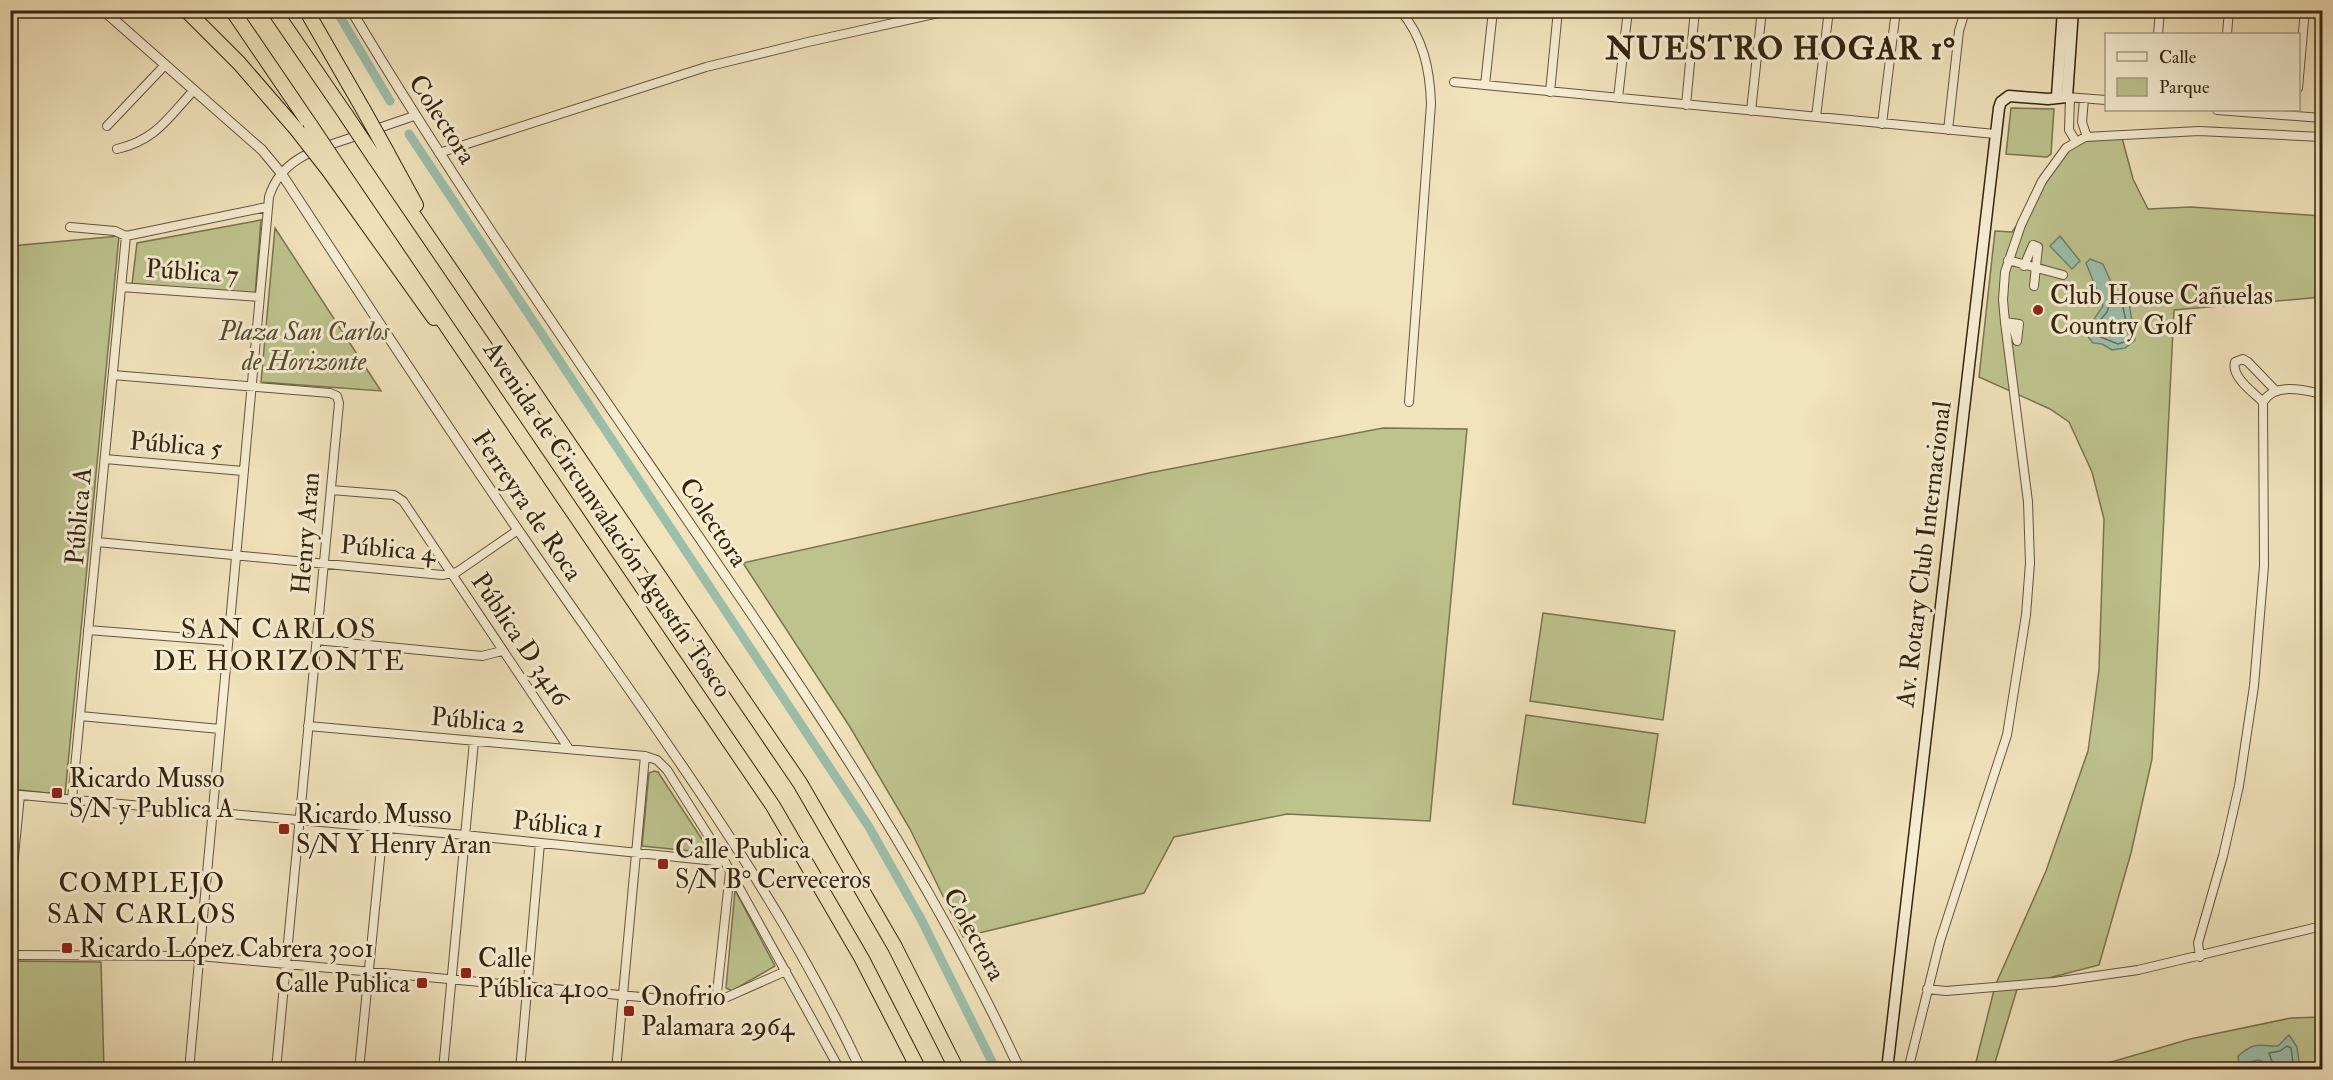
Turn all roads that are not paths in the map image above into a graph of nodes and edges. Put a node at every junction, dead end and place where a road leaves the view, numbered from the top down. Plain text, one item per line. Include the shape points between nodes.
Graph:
1 (104, 10) edge
2 (186, 10) edge
3 (232, 10) edge
4 (274, 10) edge
5 (306, 10) edge
6 (351, 10) edge
7 (952, 10) edge
8 (1400, 10) edge
9 (1492, 10) edge
10 (1558, 10) edge
11 (1629, 10) edge
12 (1695, 10) edge
13 (1762, 10) edge
14 (1829, 10) edge
15 (1896, 10) edge
16 (2063, 10) edge
17 (2073, 10) edge
18 (2160, 10) edge
19 (2229, 10) edge
20 (2305, 10) edge
21 (1965, 11) edge
22 (2158, 33) edge
23 (2227, 33) edge
24 (165, 65) junction
25 (2300, 65) edge
26 (1454, 82) dead end
27 (1485, 85) junction
28 (194, 90) junction
29 (1550, 92) junction
30 (2065, 97) junction
31 (1618, 98) junction
32 (2084, 99) junction
33 (2105, 100) edge
34 (1686, 105) junction
35 (1751, 111) junction
36 (2245, 111) edge
37 (2296, 113) edge
38 (414, 116) junction
39 (1816, 117) junction
40 (2322, 118) edge
41 (1882, 124) junction
42 (107, 126) dead end
43 (1948, 130) junction
44 (1995, 134) junction
45 (2087, 137) junction
46 (2322, 137) edge
47 (2076, 140) junction
48 (117, 149) dead end
49 (439, 153) junction
50 (381, 155) junction
51 (334, 169) junction
52 (281, 172) junction
53 (267, 207) junction
54 (70, 227) dead end
55 (126, 236) junction
56 (2008, 260) junction
57 (2024, 266) junction
58 (2036, 268) junction
59 (2063, 275) dead end
60 (2034, 286) dead end
61 (121, 287) junction
62 (259, 297) junction
63 (113, 375) junction
64 (251, 387) junction
65 (2275, 390) junction
66 (2322, 394) edge
67 (1409, 402) dead end
68 (2263, 402) junction
69 (105, 459) junction
70 (243, 471) junction
71 (331, 490) junction
72 (518, 530) junction
73 (97, 542) junction
74 (236, 555) junction
75 (323, 564) junction
76 (452, 574) junction
77 (88, 630) junction
78 (316, 640) junction
79 (228, 641) junction
80 (502, 651) junction
81 (80, 716) junction
82 (308, 726) junction
83 (220, 729) junction
84 (474, 741) junction
85 (570, 749) junction
86 (645, 756) junction
87 (10, 794) edge
88 (20, 795) junction
89 (72, 800) junction
90 (213, 813) junction
91 (299, 820) junction
92 (383, 828) junction
93 (465, 835) junction
94 (540, 843) junction
95 (635, 853) junction
96 (725, 862) junction
97 (730, 871) junction
98 (10, 897) edge
99 (2322, 926) edge
100 (10, 956) edge
101 (199, 956) junction
102 (2200, 957) junction
103 (286, 963) junction
104 (369, 971) junction
105 (786, 971) junction
106 (452, 978) junction
107 (528, 985) junction
108 (1927, 990) junction
109 (622, 995) junction
110 (716, 1002) junction
111 (189, 1070) edge
112 (276, 1070) edge
113 (359, 1070) edge
114 (443, 1070) edge
115 (520, 1070) edge
116 (616, 1070) edge
117 (840, 1070) edge
118 (861, 1070) edge
119 (919, 1070) edge
120 (957, 1070) edge
121 (1020, 1070) edge
122 (1887, 1070) edge
123 (1908, 1070) edge

1 - 24 street, Ferreyra de Roca
2 - 51 highway, bridge
3 - 51 highway, Avenida de Circunvalación Agustín Tosco, bridge via 311,126
4 - 50 highway, bridge via 346,115
5 - 50 highway, bridge via 363,110
6 - 38 street, Colectora
7 - 49 street via 706,68
8 - 67 street via 1424,52 1431,104
9 - 27 street
10 - 29 street
11 - 31 street
12 - 34 street
13 - 35 street
14 - 39 street
15 - 41 street
16 - 30 main road
17 - 30 main road
18 - 22 street
19 - 23 street
20 - 25 street
21 - 43 street via 1959,31
24 - 28 street, Ferreyra de Roca
24 - 42 street
26 - 27 street
27 - 29 street
28 - 48 street via 150,137
28 - 52 street, Ferreyra de Roca
29 - 31 street
30 - 32 street
30 - 44 main road, Av. Rotary Club Internacional via 2005,98 1999,108
30 - 47 street via 2069,130
31 - 34 street
32 - 33 street
32 - 45 street via 2082,122
34 - 35 street
35 - 39 street
36 - 37 street
37 - 40 street
38 - 49 street, Colectora
38 - 52 street via 300,156
39 - 41 street
41 - 43 street
43 - 44 street
44 - 122 main road, Av. Rotary Club Internacional
45 - 46 street via 2199,131
45 - 47 street
47 - 56 street via 2042,181
49 - 121 street, Colectora via 812,703 940,912
50 - 120 highway, Avenida de Circunvalación Agustín Tosco via 438,250 800,783 896,947
51 - 119 highway, Avenida de Circunvalación Agustín Tosco via 483,377 772,806 862,958
52 - 53 street
52 - 72 street, Ferreyra de Roca
53 - 55 street
53 - 62 street
54 - 55 street via 115,231
55 - 61 street, Pública A
56 - 57 street
56 - 108 street via 2003,300 2028,502 2030,563 2026,615 2014,702 2001,756
57 - 58 street
57 - 58 street via 2033,245 2038,247
58 - 59 street
58 - 60 street
61 - 62 street, Pública 7
61 - 63 street, Pública A
62 - 64 street
63 - 64 street
63 - 69 street, Pública A
64 - 70 street
64 - 71 street, Henry Aran via 337,396
65 - 66 street
65 - 68 street
65 - 68 street via 2248,362 2235,362 2238,376
68 - 102 street via 2264,566 2256,666 2239,786 2198,944
69 - 70 street, Pública 5
69 - 73 street, Pública A
70 - 74 street
71 - 75 street, Henry Aran
71 - 76 street, Pública D 3416 via 394,495 403,501
72 - 76 street, Pública 4
72 - 118 street, Ferreyra de Roca via 689,773 760,884
73 - 74 street, Pública 4
73 - 77 street, Pública A
74 - 75 street, Pública 4
74 - 79 street
75 - 76 street, Pública 4
75 - 78 street, Henry Aran
76 - 80 street, Pública D 3416
77 - 79 street
77 - 81 street, Pública A
78 - 80 street via 482,656
78 - 82 street, Henry Aran
79 - 83 street
80 - 85 street, Pública D 3416
81 - 83 street
81 - 89 street, Pública A
82 - 84 street, Pública 2
82 - 91 street, Henry Aran
83 - 90 street
84 - 85 street, Pública 2
84 - 93 street
85 - 86 street, Pública 2
86 - 95 street
86 - 96 street via 657,760 667,770
87 - 88 street, Pública 1
88 - 89 street, Pública 1
88 - 98 street
89 - 90 street, Pública 1
90 - 91 street, Pública 1
90 - 101 street
91 - 92 street, Pública 1
91 - 103 street, Henry Aran
92 - 93 street, Pública 1
92 - 104 street
93 - 94 street, Pública 1
93 - 106 street
94 - 95 street, Pública 1
94 - 107 street
95 - 96 street, Pública 1
95 - 109 street
96 - 97 street
97 - 105 street
97 - 110 street
99 - 102 street
100 - 101 street
101 - 103 street
101 - 111 street
102 - 108 street via 2089,978
103 - 104 street
103 - 112 street, Henry Aran
104 - 106 street
104 - 113 street
105 - 110 street
105 - 117 street
106 - 107 street
106 - 114 street
107 - 109 street
107 - 115 street
108 - 123 street
109 - 110 street
109 - 116 street

